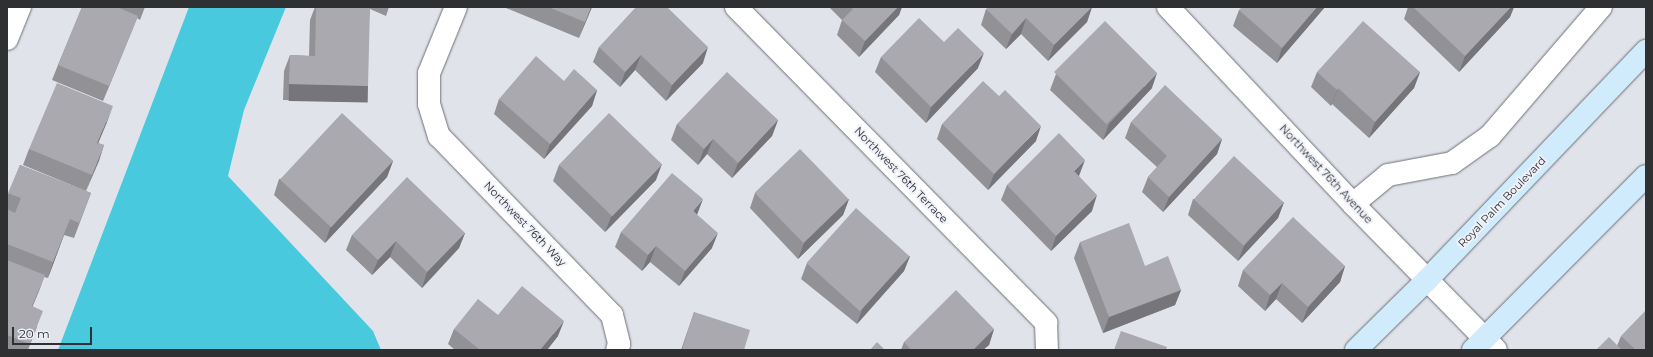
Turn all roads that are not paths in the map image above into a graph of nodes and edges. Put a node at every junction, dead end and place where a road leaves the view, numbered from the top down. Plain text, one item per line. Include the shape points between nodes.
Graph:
1 (20, 7) edge
2 (456, 7) edge
3 (736, 7) edge
4 (1168, 7) edge
5 (1601, 7) edge
6 (7, 39) edge
7 (1646, 51) edge
8 (1646, 176) edge
9 (1354, 204) junction
10 (1428, 280) junction
11 (1484, 346) edge
12 (618, 347) edge
13 (1047, 350) edge
14 (1356, 350) edge

1 - 6 street
2 - 12 street, Northwest 76th Way via 429,72 429,104 439,136 612,315
3 - 13 street, Northwest 76th Terrace via 1046,323
4 - 9 street, Northwest 76th Avenue
5 - 9 street via 1490,136 1452,163 1388,175
7 - 10 main road, Royal Palm Boulevard
8 - 11 main road
9 - 10 street, Northwest 76th Avenue
10 - 11 street, Northwest 76th Avenue
10 - 14 main road, Royal Palm Boulevard

